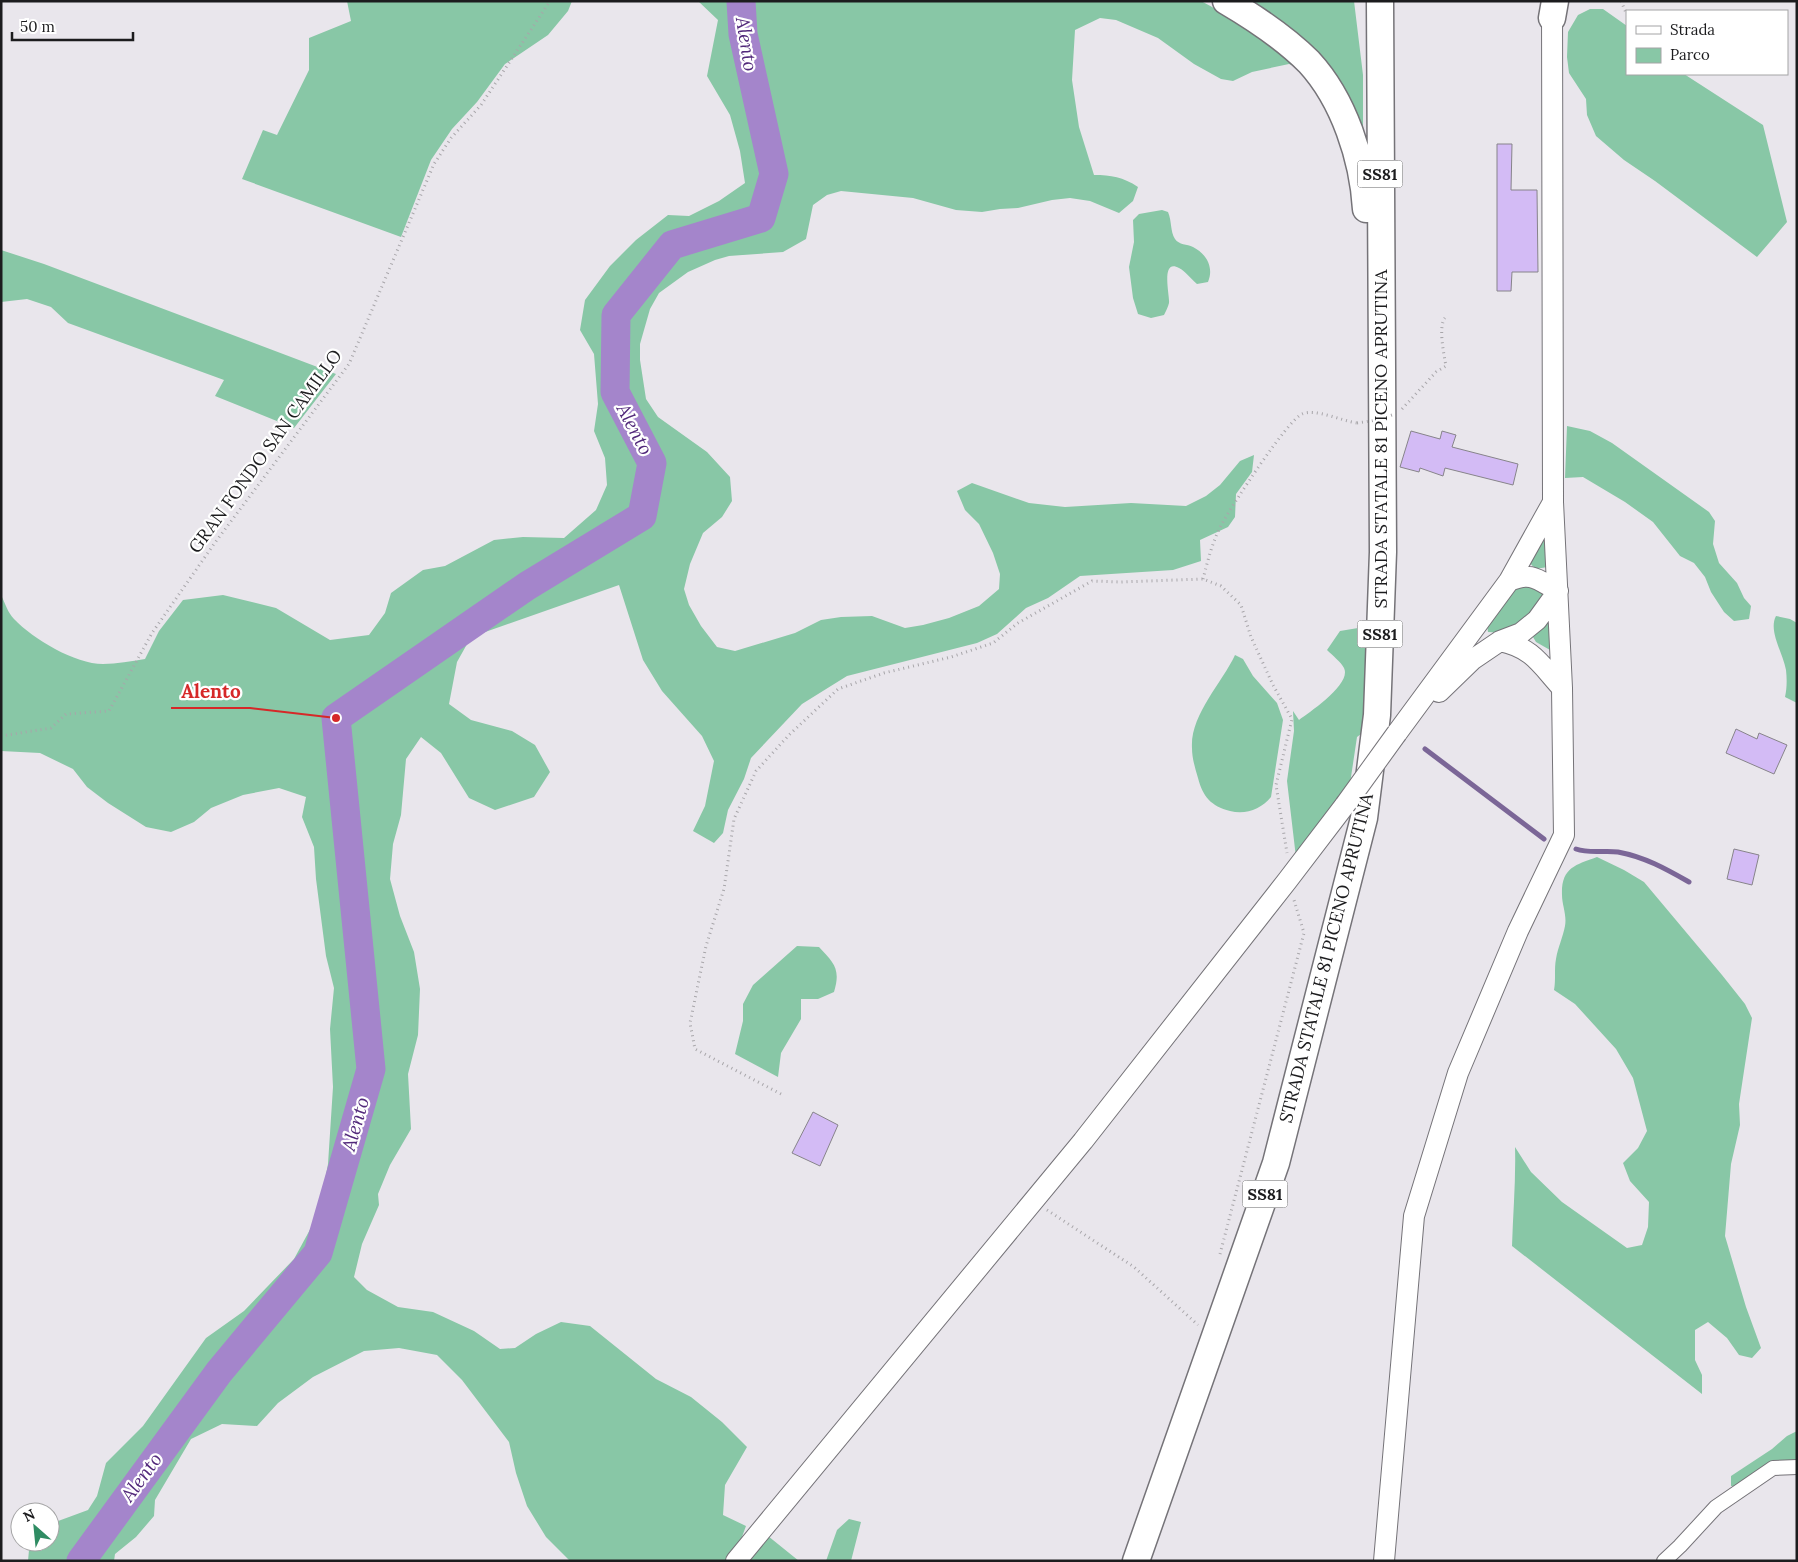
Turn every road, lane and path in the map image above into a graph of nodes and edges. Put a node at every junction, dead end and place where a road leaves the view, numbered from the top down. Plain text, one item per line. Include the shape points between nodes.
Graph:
1 (550, 1) edge
2 (1226, 1) edge
3 (1380, 1) edge
4 (1621, 1) edge
5 (1553, 7) edge
6 (1626, 13) edge
7 (1445, 318) dead end
8 (1381, 346) junction
9 (1401, 410) dead end
10 (1395, 414) dead end
11 (1554, 502) junction
12 (1203, 579) junction
13 (1509, 581) junction
14 (1558, 591) junction
15 (1500, 641) junction
16 (1562, 688) junction
17 (1397, 733) junction
18 (1, 736) edge
19 (1287, 881) junction
20 (781, 1094) dead end
21 (1033, 1202) junction
22 (1220, 1255) dead end
23 (1203, 1318) dead end
24 (1797, 1467) edge
25 (736, 1561) edge
26 (1136, 1561) edge
27 (1384, 1561) edge
28 (1664, 1561) edge

1 - 18 path, GRAN FONDO SAN CAMILLO via 481,105 451,138 434,164 349,364 152,632 109,711 66,714 51,728
2 - 8 highway via 1288,43 1310,63 1343,115 1355,147 1365,190 1370,319
3 - 8 highway, STRADA STATALE 81 PICENO APRUTINA / SS81
4 - 6 path
5 - 11 street
7 - 9 path via 1442,321 1446,366 1436,372
8 - 26 highway, STRADA STATALE 81 PICENO APRUTINA / SS81 via 1382,552 1378,706 1364,818 1276,1163
10 - 12 path, bridge via 1357,423 1317,413 1302,414 1292,422 1222,523
11 - 13 street
11 - 14 street
12 - 19 path via 1220,586 1241,605 1250,637 1292,719 1276,785 1287,846
12 - 20 path via 1092,581 1018,623 993,643 838,689 756,771 734,819 724,888 706,946 690,1023 695,1049
13 - 14 street via 1522,576 1532,577
13 - 17 street
14 - 15 street via 1537,620 1521,633
14 - 16 street
15 - 16 street via 1516,644 1528,651
15 - 17 street via 1472,660
16 - 27 street via 1564,835 1518,931 1458,1073 1414,1216
17 - 19 street, bridge
19 - 21 street
19 - 22 path via 1304,933
21 - 23 path via 1134,1267 1200,1327
21 - 25 street
24 - 28 street via 1773,1468 1716,1506

